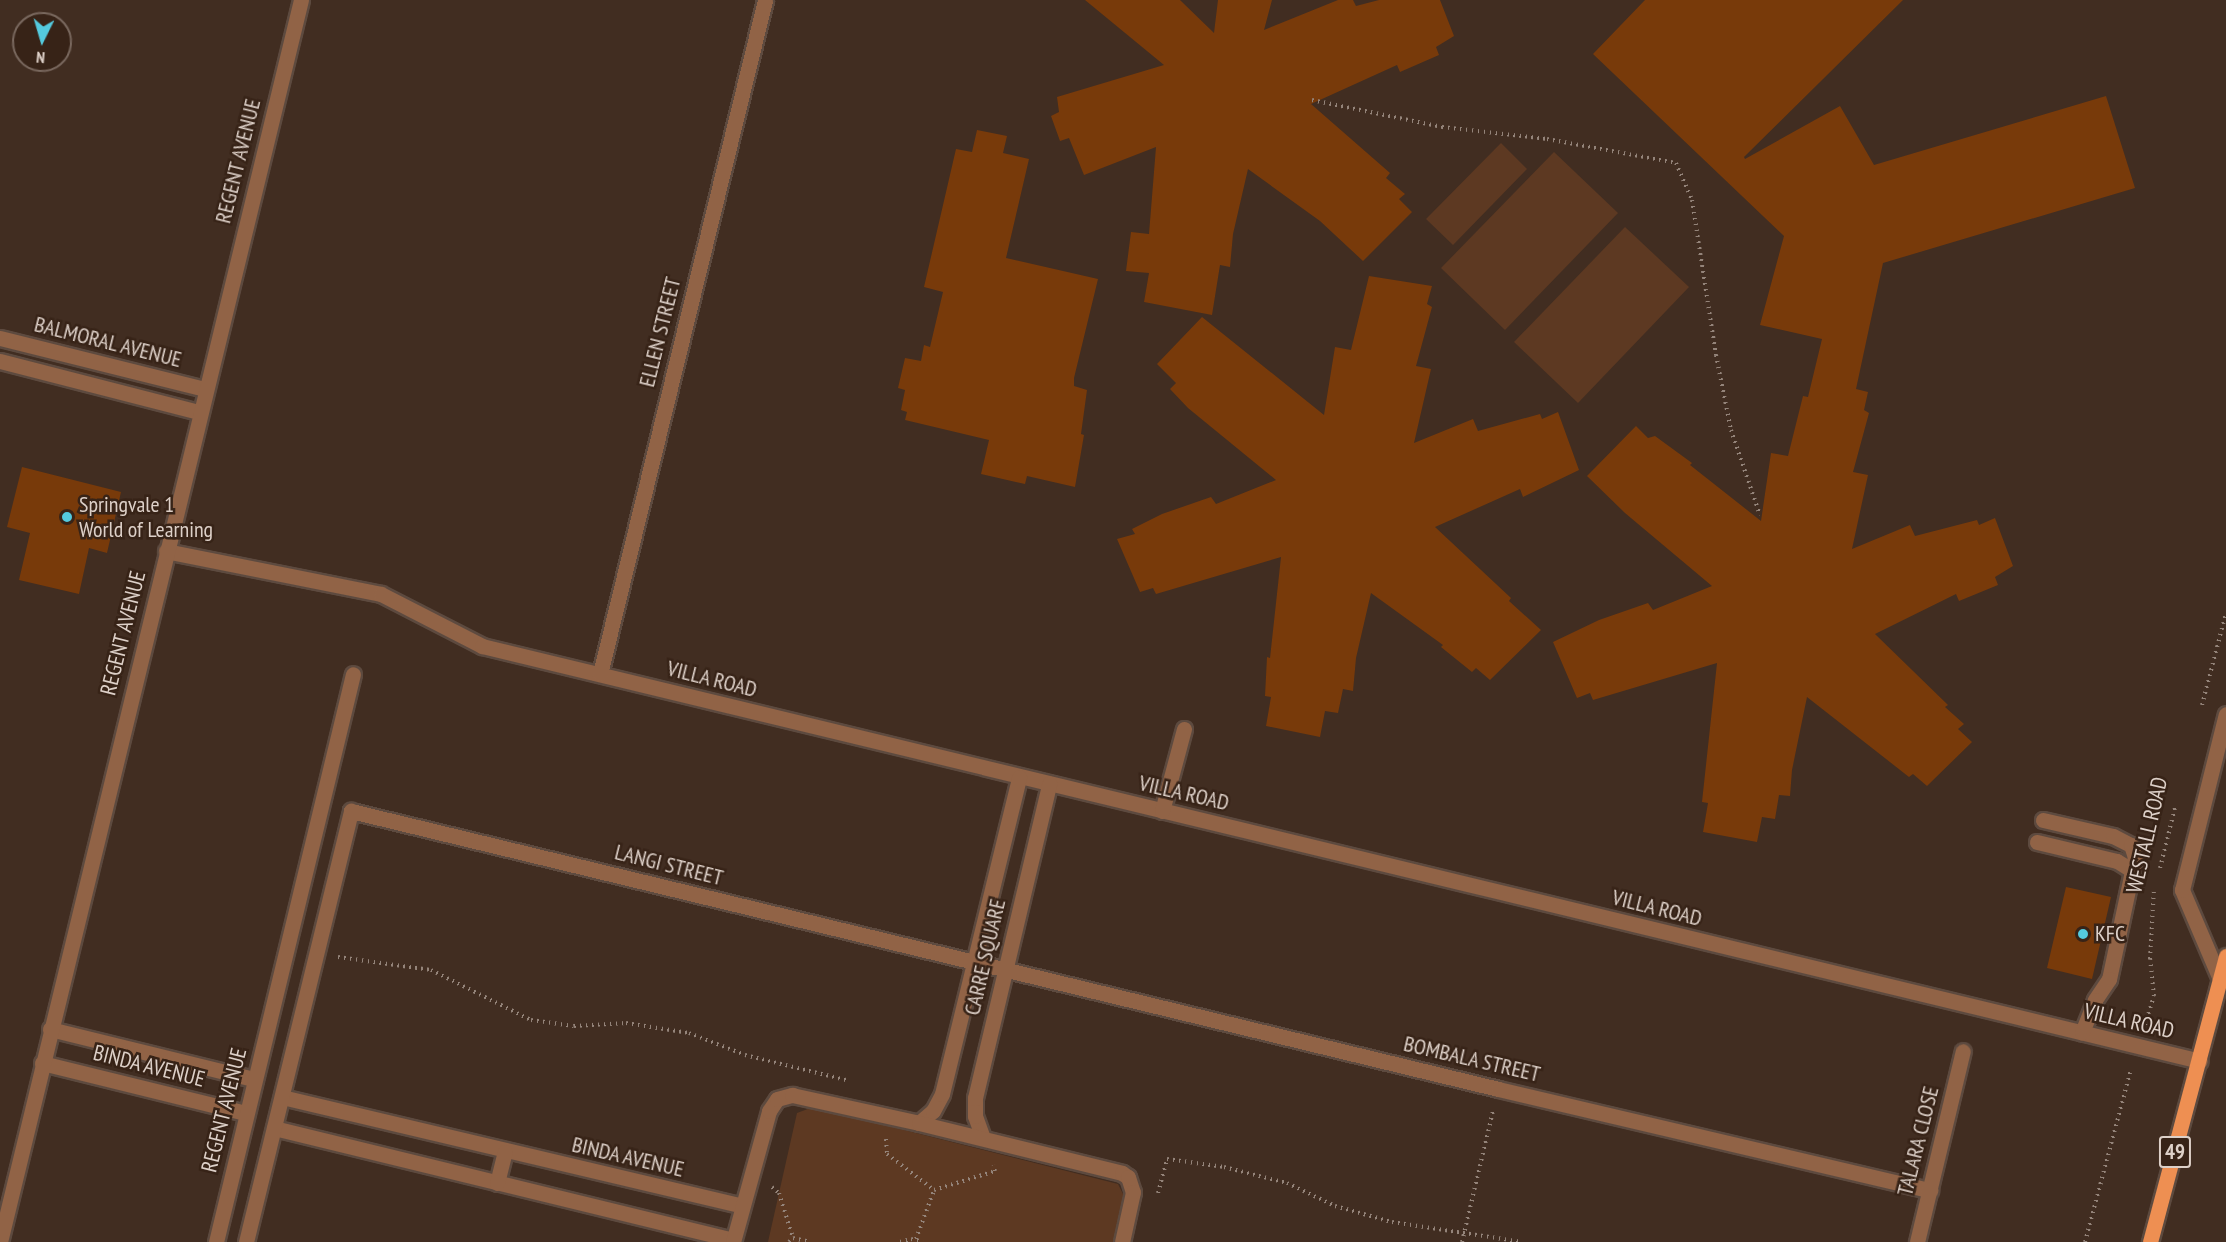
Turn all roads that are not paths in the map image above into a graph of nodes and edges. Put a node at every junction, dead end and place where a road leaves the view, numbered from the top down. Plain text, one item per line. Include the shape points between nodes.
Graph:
1 (301, 0) edge
2 (765, 0) edge
3 (0, 338) edge
4 (0, 361) edge
5 (205, 389) junction
6 (200, 412) junction
7 (166, 551) junction
8 (353, 674) dead end
9 (600, 674) junction
10 (2226, 714) edge
11 (1184, 729) dead end
12 (1019, 777) junction
13 (1049, 784) junction
14 (1162, 811) junction
15 (2043, 820) dead end
16 (2037, 842) dead end
17 (2133, 871) junction
18 (2226, 956) edge
19 (975, 963) junction
20 (1005, 970) junction
21 (2220, 979) junction
22 (50, 1029) junction
23 (2082, 1033) junction
24 (1963, 1051) dead end
25 (2200, 1061) junction
26 (42, 1063) junction
27 (254, 1079) junction
28 (282, 1097) junction
29 (246, 1113) junction
30 (918, 1123) junction
31 (274, 1128) junction
32 (983, 1138) junction
33 (505, 1152) junction
34 (497, 1183) junction
35 (1930, 1190) junction
36 (742, 1206) junction
37 (733, 1241) edge
38 (0, 1242) edge
39 (216, 1242) edge
40 (246, 1242) edge
41 (1122, 1242) edge
42 (1917, 1242) edge
43 (2150, 1242) edge

1 - 5 street, REGENT AVENUE
2 - 9 street, ELLEN STREET
3 - 5 street, BALMORAL AVENUE
4 - 6 street, BALMORAL AVENUE
5 - 6 street, REGENT AVENUE
6 - 7 street, REGENT AVENUE
7 - 9 street, VILLA ROAD via 381,594 482,646
7 - 22 street, REGENT AVENUE
8 - 27 street, REGENT AVENUE
9 - 12 street, VILLA ROAD
10 - 21 street, WESTALL ROAD via 2182,890
11 - 14 street
12 - 13 street, VILLA ROAD
12 - 19 street, CARRE SQUARE
13 - 14 street, VILLA ROAD
13 - 20 street, CARRE SQUARE
14 - 23 street, VILLA ROAD
15 - 17 street via 2113,836 2131,845 2135,856
16 - 17 street via 2117,861
17 - 23 street via 2109,979 2095,1000
18 - 21 main road, 49
19 - 20 street, LANGI STREET
19 - 28 street, LANGI STREET via 351,811
19 - 30 street, CARRE SQUARE via 942,1094 933,1111
20 - 32 street, CARRE SQUARE via 975,1098 975,1116
20 - 35 street, BOMBALA STREET
21 - 25 main road, 49
22 - 26 street, REGENT AVENUE
22 - 27 street, BINDA AVENUE
23 - 25 street, VILLA ROAD
24 - 35 street, TALARA CLOSE
25 - 43 main road, 49
26 - 29 street, BINDA AVENUE
26 - 38 street, REGENT AVENUE
27 - 29 street, REGENT AVENUE
28 - 31 street
28 - 33 street, BINDA AVENUE
29 - 39 street, REGENT AVENUE
30 - 32 street
30 - 36 street via 784,1096 772,1103
31 - 34 street
31 - 40 street
32 - 41 street via 1128,1177 1133,1192
33 - 34 street
33 - 36 street, BINDA AVENUE
34 - 37 street
35 - 42 street, TALARA CLOSE
36 - 37 street

